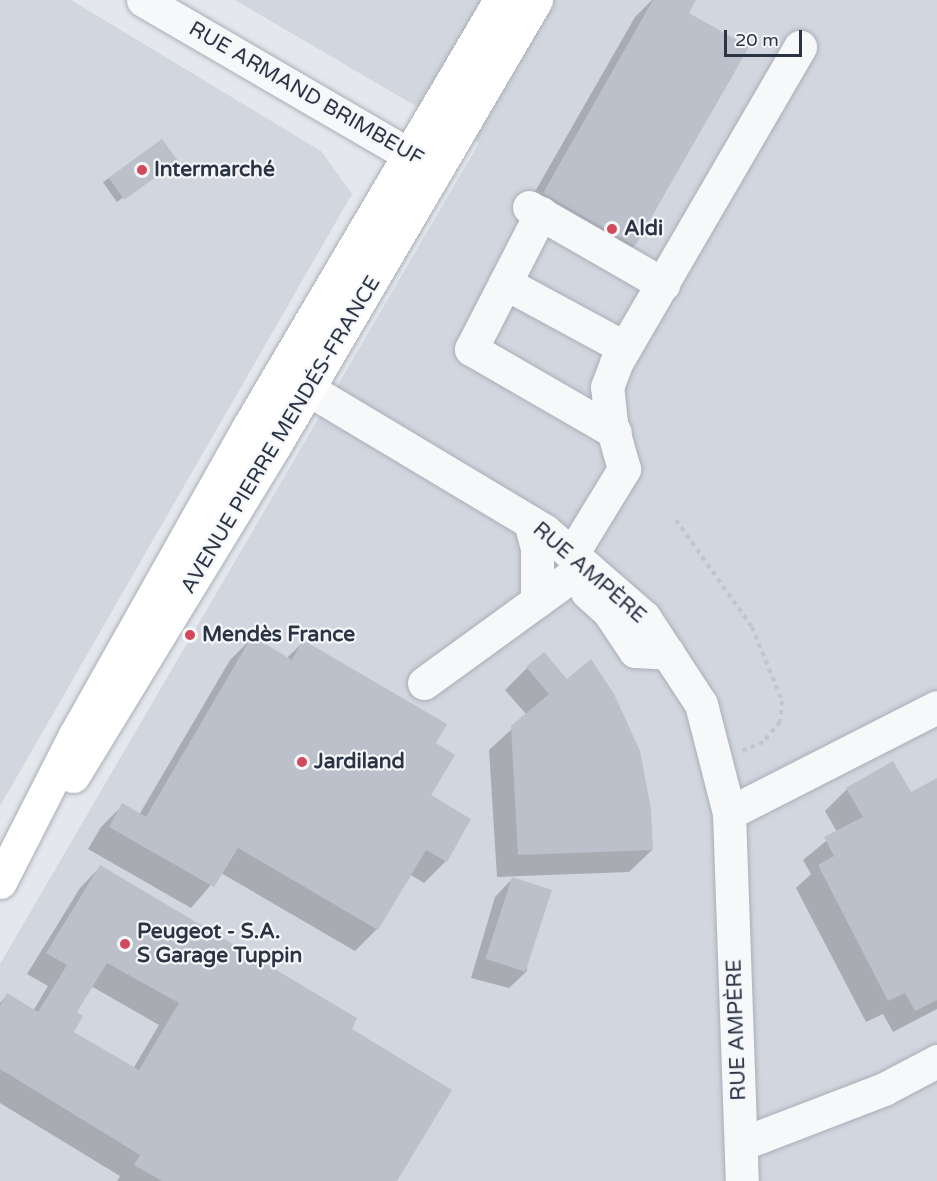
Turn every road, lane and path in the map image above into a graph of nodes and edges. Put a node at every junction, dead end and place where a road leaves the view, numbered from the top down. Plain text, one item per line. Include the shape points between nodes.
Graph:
1 (143, 0) edge
2 (500, 0) edge
3 (536, 0) edge
4 (800, 47) dead end
5 (423, 163) junction
6 (505, 283) junction
7 (663, 284) junction
8 (625, 348) junction
9 (290, 390) junction
10 (615, 432) junction
11 (676, 520) dead end
12 (530, 522) junction
13 (578, 560) junction
14 (546, 594) junction
15 (668, 653) junction
16 (424, 683) dead end
17 (937, 707) edge
18 (716, 761) junction
19 (729, 813) junction
20 (6, 872) edge
21 (937, 1061) edge
22 (741, 1144) junction
23 (742, 1181) edge

1 - 5 street, RUE ARMAND BRIMBEUF
2 - 5 main road, AVENUE PIERRE MENDÉS-FRANCE
3 - 5 main road, AVENUE PIERRE MENDÉS-FRANCE
4 - 7 street
5 - 9 main road, AVENUE PIERRE MENDÉS-FRANCE
6 - 7 street via 535,210
6 - 8 street
6 - 10 street via 471,349
7 - 8 street
8 - 10 street via 607,387
9 - 12 street, RUE AMPÈRE
9 - 20 main road, AVENUE PIERRE MENDÉS-FRANCE via 94,747
10 - 13 street via 624,469
11 - 18 path via 752,627 782,701 780,722 763,742
12 - 13 street, RUE AMPÈRE
12 - 14 street
13 - 14 street
13 - 15 street, RUE AMPÈRE via 644,616
14 - 15 street via 585,590 609,612 635,651
14 - 16 street
15 - 18 street, RUE AMPÈRE via 701,704
17 - 19 street
18 - 19 street, RUE AMPÈRE
19 - 22 street, RUE AMPÈRE
21 - 22 street via 884,1089
22 - 23 street, RUE AMPÈRE

